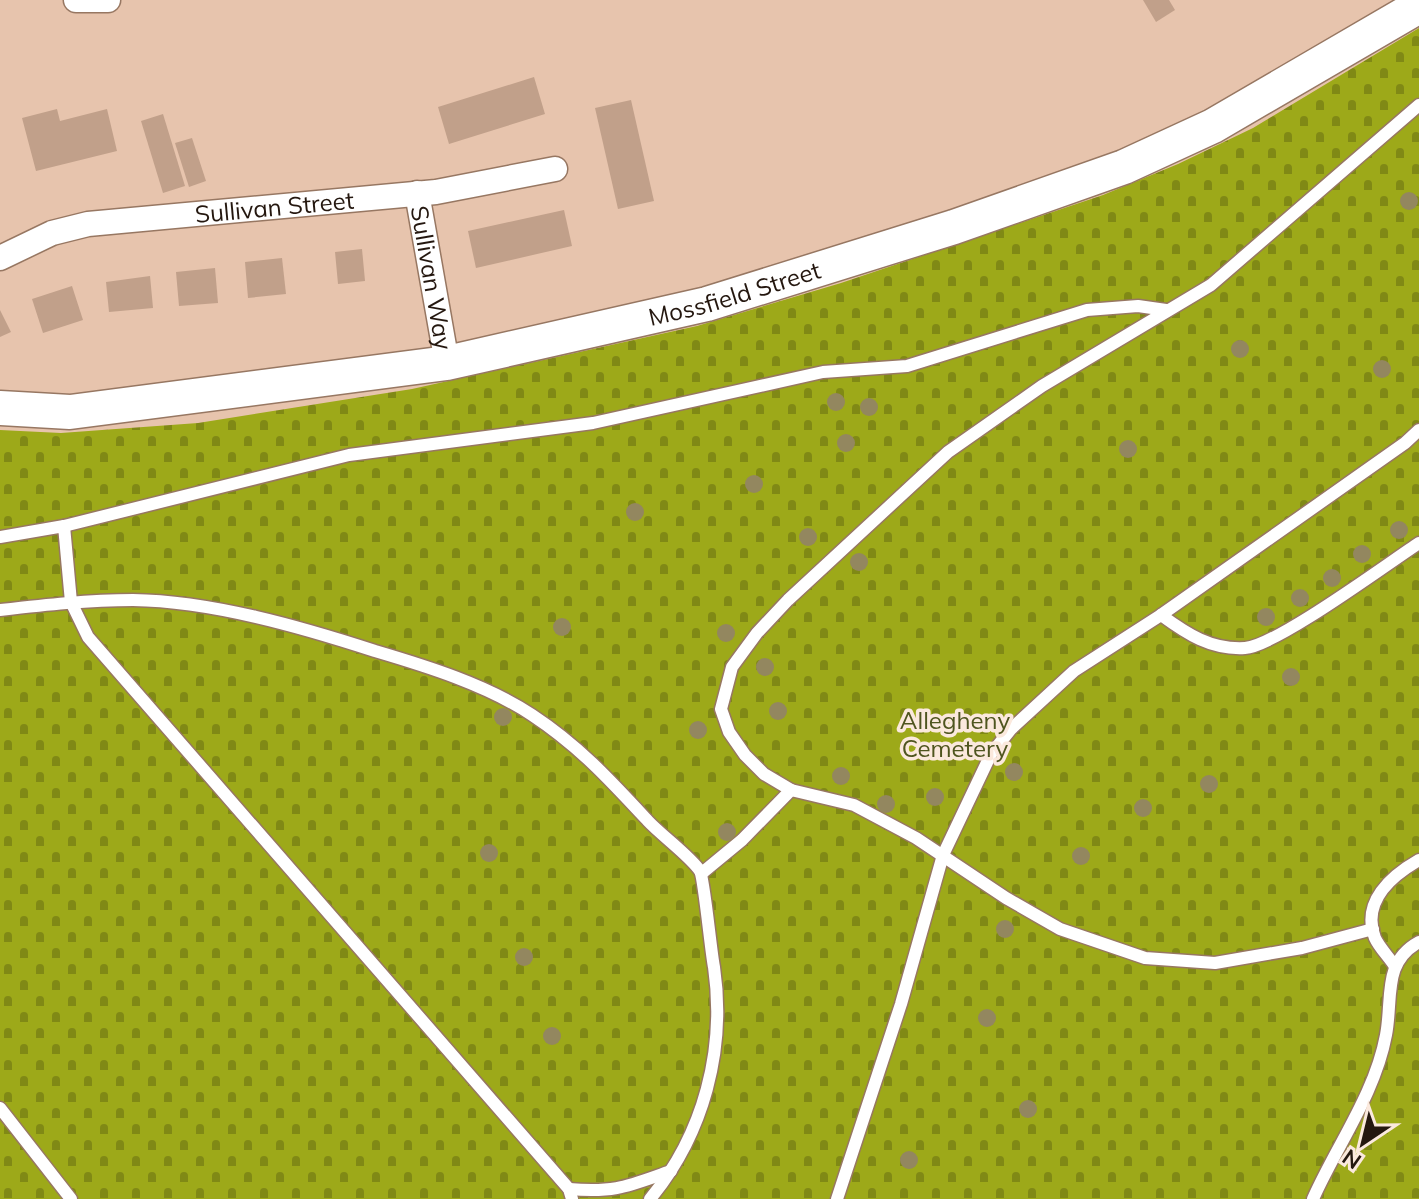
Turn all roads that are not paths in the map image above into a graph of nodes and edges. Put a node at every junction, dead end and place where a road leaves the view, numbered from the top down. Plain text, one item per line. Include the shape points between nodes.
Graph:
1 (108, 0) edge
2 (78, 1) edge
3 (1419, 6) edge
4 (1419, 105) edge
5 (555, 169) dead end
6 (417, 193) junction
7 (0, 258) edge
8 (1166, 310) junction
9 (447, 363) junction
10 (0, 408) edge
11 (1419, 430) edge
12 (64, 526) junction
13 (0, 537) edge
14 (1419, 543) edge
15 (71, 602) junction
16 (0, 610) edge
17 (1161, 615) junction
18 (791, 790) junction
19 (943, 855) junction
20 (1419, 860) edge
21 (702, 873) junction
22 (1373, 929) junction
23 (1419, 942) edge
24 (1394, 965) junction
25 (0, 1108) edge
26 (671, 1171) junction
27 (571, 1194) edge
28 (71, 1199) edge
29 (650, 1199) edge
30 (837, 1199) edge
31 (1313, 1199) edge

1 - 2 street
3 - 9 street, Mossfield Street via 1213,126 1124,167 707,304
4 - 8 lane via 1211,285
5 - 6 street, Sullivan Street
6 - 7 street, Sullivan Street via 88,224 52,233
6 - 9 street, Sullivan Way
8 - 12 lane via 1087,310 907,366 823,372 593,423 349,455
8 - 18 lane via 948,452 757,633 732,667 721,709 745,755
9 - 10 street, Mossfield Street via 70,412
11 - 17 lane
12 - 13 lane
12 - 15 lane
14 - 17 lane via 1277,636 1248,648 1193,638
15 - 16 lane
15 - 21 lane via 135,600 231,612 446,673 529,713 587,756
15 - 27 lane via 88,637
17 - 19 lane via 1074,671 1011,729 991,754
18 - 19 lane via 854,805
18 - 21 lane
19 - 22 lane via 1060,929 1145,958 1215,963
19 - 30 lane
20 - 22 lane via 1377,895
21 - 26 lane via 718,995 717,1044 698,1122
22 - 24 lane
23 - 24 lane
24 - 31 lane via 1379,1066
25 - 28 lane
26 - 27 lane via 620,1189
26 - 29 lane

